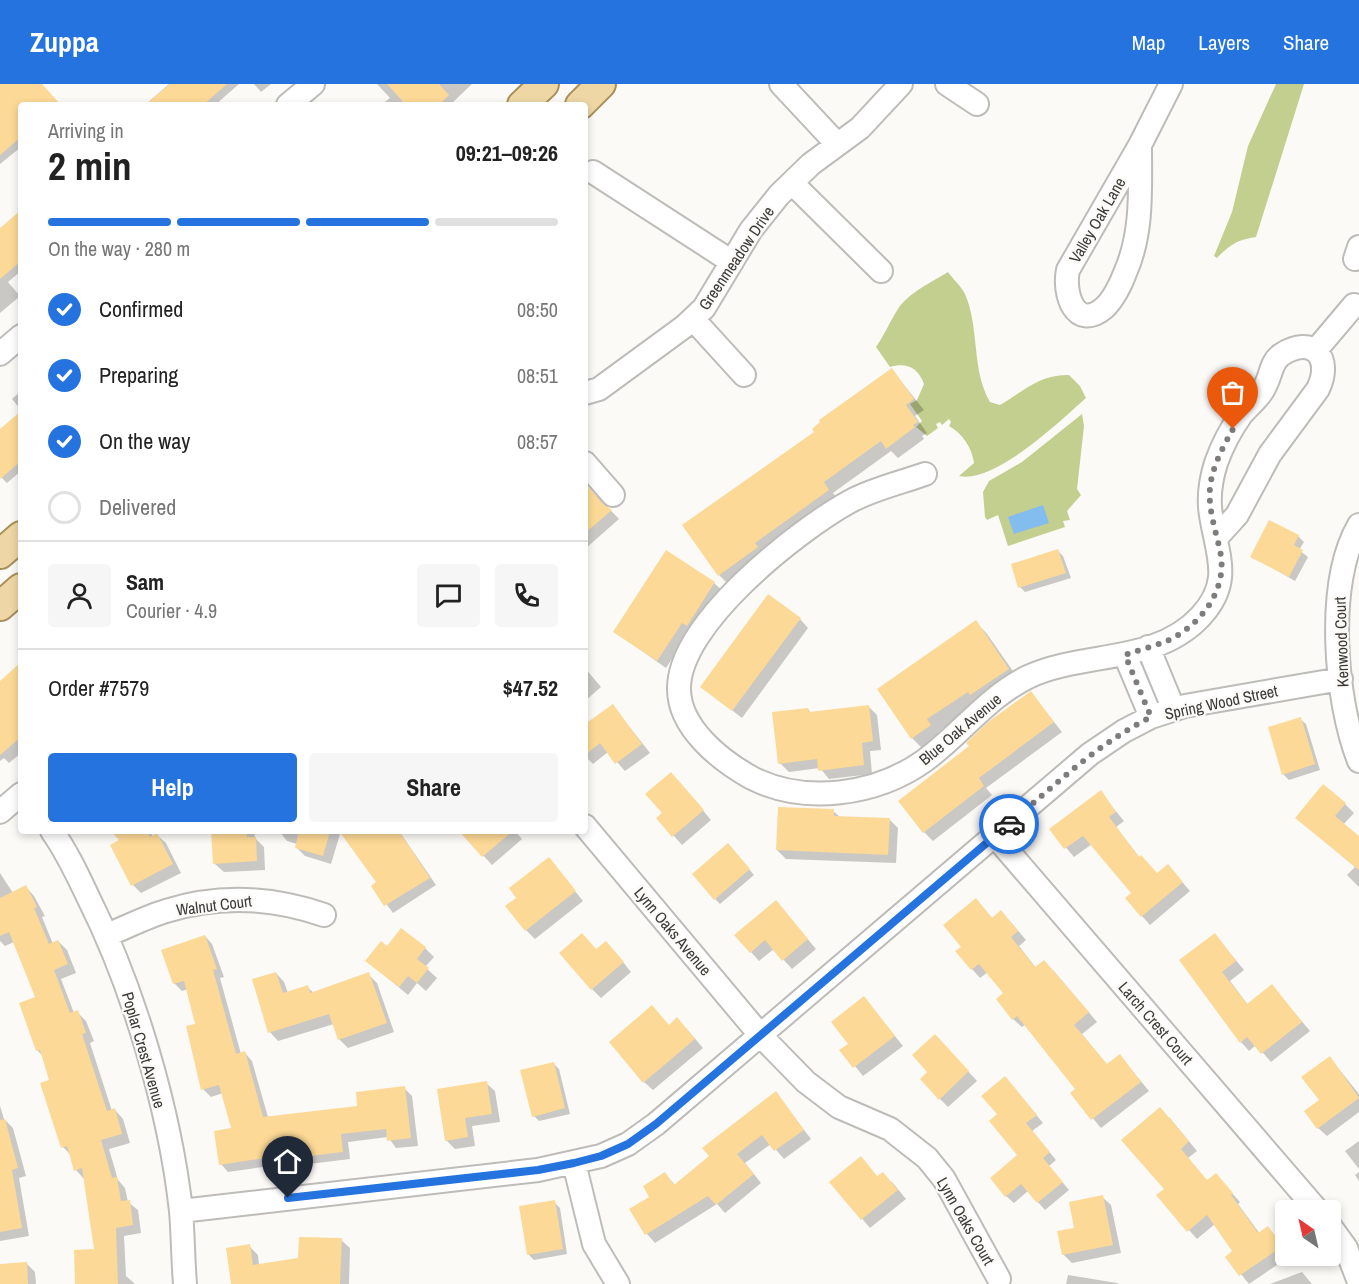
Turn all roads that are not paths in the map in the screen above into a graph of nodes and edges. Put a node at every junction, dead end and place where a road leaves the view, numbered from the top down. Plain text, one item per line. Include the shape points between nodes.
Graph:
1 (313, 84) edge
2 (544, 84) edge
3 (601, 84) edge
4 (781, 84) edge
5 (901, 84) edge
6 (947, 84) edge
7 (1172, 84) edge
8 (292, 102) edge
9 (525, 102) edge
10 (583, 102) edge
11 (977, 104) dead end
12 (837, 144) junction
13 (1140, 145) junction
14 (593, 172) dead end
15 (792, 183) junction
16 (732, 262) junction
17 (881, 271) dead end
18 (1354, 305) dead end
19 (693, 319) junction
20 (18, 339) edge
21 (1316, 350) junction
22 (0, 354) edge
23 (744, 375) dead end
24 (588, 392) edge
25 (588, 466) edge
26 (925, 474) dead end
27 (613, 495) dead end
28 (1359, 525) edge
29 (1216, 537) junction
30 (18, 539) edge
31 (0, 554) edge
32 (18, 591) edge
33 (0, 606) edge
34 (1148, 647) junction
35 (1125, 655) junction
36 (1341, 679) junction
37 (1174, 710) junction
38 (1151, 717) junction
39 (1359, 761) edge
40 (18, 797) edge
41 (0, 812) edge
42 (588, 830) edge
43 (54, 834) edge
44 (995, 836) junction
45 (324, 915) dead end
46 (107, 935) junction
47 (761, 1036) junction
48 (574, 1163) junction
49 (1308, 1200) edge
50 (181, 1211) junction
51 (1341, 1241) edge
52 (999, 1279) dead end
53 (1359, 1282) edge
54 (184, 1284) edge
55 (618, 1284) edge

1 - 8 street
2 - 9 main road
3 - 10 main road
4 - 12 street
5 - 12 street, Greenmeadow Drive via 860,128
6 - 11 street
7 - 13 street, Valley Oak Lane
12 - 15 street, Greenmeadow Drive
13 - 13 street, Valley Oak Lane via 1141,202 1125,273 1104,308 1081,314 1068,301 1068,270
14 - 16 street
15 - 16 street, Greenmeadow Drive via 751,230
15 - 17 street
16 - 19 street, Greenmeadow Drive
18 - 21 street
19 - 23 street
19 - 24 street, Greenmeadow Drive via 599,389
20 - 22 street
21 - 29 street via 1324,377 1318,390 1270,454 1237,515
21 - 29 street, Blue Oak Avenue via 1307,346 1277,359 1264,389 1241,415 1225,442 1210,487
25 - 27 street
26 - 35 street, Blue Oak Avenue via 852,500 821,520 771,556 735,589 702,630 680,678 678,692 690,724 716,754 774,787 802,792 852,791 877,784 925,760 995,698 1026,678 1056,666
28 - 36 street, Kenwood Court via 1338,591
29 - 34 street, Blue Oak Avenue via 1221,558 1220,582 1212,602 1186,629
30 - 31 main road
32 - 33 main road
34 - 35 street, Blue Oak Avenue
34 - 37 street
35 - 38 street
36 - 37 street, Spring Wood Street
36 - 39 street, Kenwood Court via 1347,723
37 - 38 street, Spring Wood Street
38 - 44 street, Spring Wood Street via 1090,754
40 - 41 street
42 - 47 street, Lynn Oaks Avenue
43 - 46 street, Poplar Crest Avenue
44 - 47 street, Spring Wood Street
44 - 49 street, Larch Crest Court
45 - 46 street, Walnut Court via 293,904 254,898 209,902 166,911
46 - 50 street, Poplar Crest Avenue via 150,1064
47 - 48 street, Spring Wood Street via 628,1144
47 - 52 street, Lynn Oaks Court via 806,1083 840,1107 890,1129 927,1158 944,1179
48 - 50 street, Spring Wood Street
48 - 55 street via 594,1244
50 - 54 street, Poplar Crest Avenue
51 - 53 street

